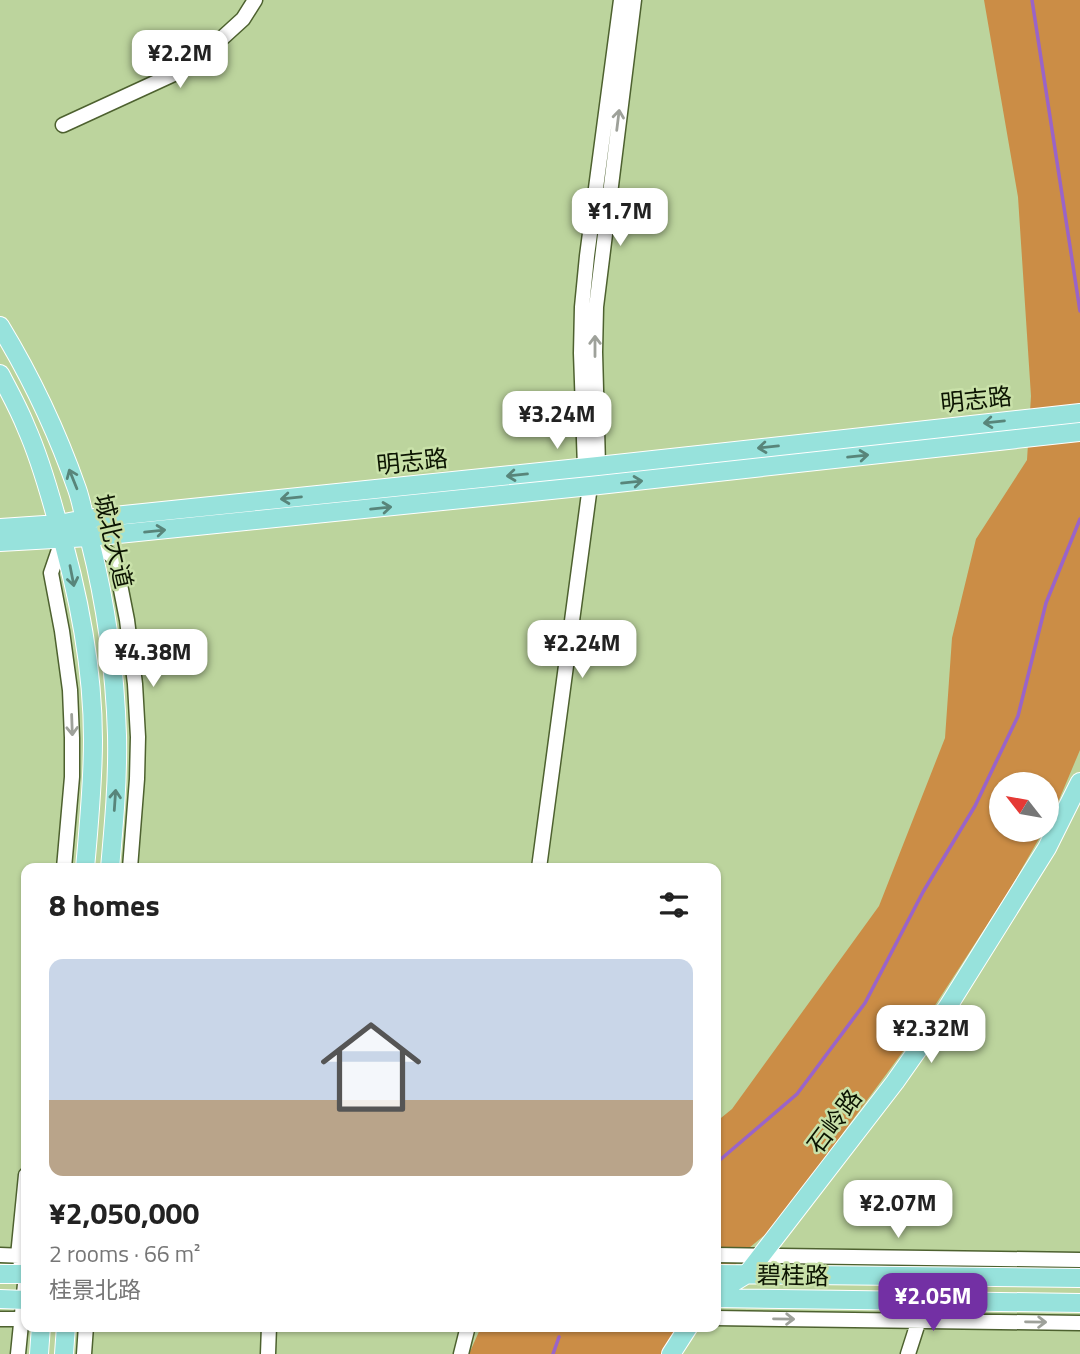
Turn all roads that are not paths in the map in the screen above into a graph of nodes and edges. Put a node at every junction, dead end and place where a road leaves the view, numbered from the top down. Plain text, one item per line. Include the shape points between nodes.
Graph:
1 (255, 0) edge
2 (621, 0) edge
3 (635, 0) edge
4 (63, 125) dead end
5 (0, 326) edge
6 (0, 374) edge
7 (1071, 413) edge
8 (1072, 432) edge
9 (592, 467) junction
10 (590, 486) junction
11 (85, 519) junction
12 (0, 528) edge
13 (61, 531) junction
14 (89, 537) junction
15 (0, 542) edge
16 (1080, 782) edge
17 (64, 863) edge
18 (85, 863) edge
19 (110, 863) edge
20 (130, 863) edge
21 (540, 863) edge
22 (0, 1255) edge
23 (721, 1255) edge
24 (21, 1256) edge
25 (762, 1256) junction
26 (1080, 1260) edge
27 (0, 1274) edge
28 (21, 1274) edge
29 (721, 1274) edge
30 (747, 1274) junction
31 (1080, 1278) edge
32 (721, 1290) edge
33 (721, 1298) edge
34 (0, 1299) edge
35 (21, 1300) edge
36 (925, 1301) junction
37 (1080, 1303) edge
38 (721, 1318) edge
39 (0, 1319) edge
40 (21, 1319) edge
41 (919, 1321) junction
42 (1080, 1323) edge
43 (22, 1332) edge
44 (41, 1332) edge
45 (66, 1332) edge
46 (86, 1332) edge
47 (269, 1332) edge
48 (466, 1332) edge
49 (685, 1332) edge
50 (18, 1354) edge
51 (39, 1354) edge
52 (64, 1354) edge
53 (84, 1354) edge
54 (268, 1354) edge
55 (461, 1354) edge
56 (671, 1354) edge
57 (908, 1354) edge

1 - 4 street via 243,19 174,74
2 - 9 street via 582,307 581,353
9 -> 3 street via 596,307
11 -> 5 main road, 城北大道 via 49,419
6 - 13 main road, 城北大道 via 33,443
7 -> 9 main road, 明志路
10 -> 8 main road, 明志路
9 - 10 street
9 -> 11 main road, 明志路
14 -> 10 main road, 明志路
10 - 21 street
11 - 13 main road, 明志路
11 - 14 main road, 城北大道
12 - 13 main road, 明志路
13 - 14 main road, 明志路
13 - 15 main road, 明志路
13 -> 17 street via 51,573 70,690 72,777
13 -> 18 main road, 城北大道 via 90,688 92,778
19 -> 14 main road, 城北大道 via 117,778 115,686
14 - 20 street via 115,559 127,620 138,737
16 - 25 main road, 石岭路 via 1047,848 947,1008
22 - 24 street
23 - 25 street
25 - 26 street
25 - 30 main road, 石岭路
27 - 28 main road
29 - 30 main road, 碧桂路
30 - 31 main road, 碧桂路
30 - 32 main road, 石岭路
33 - 36 main road, 碧桂路
34 - 35 main road
36 - 37 main road, 碧桂路
36 - 41 street
38 -> 41 street
39 - 40 street
41 -> 42 street
41 - 57 street
43 - 50 street
44 - 51 main road
45 - 52 main road
46 - 53 street
47 - 54 street
48 - 55 street
49 - 56 main road

